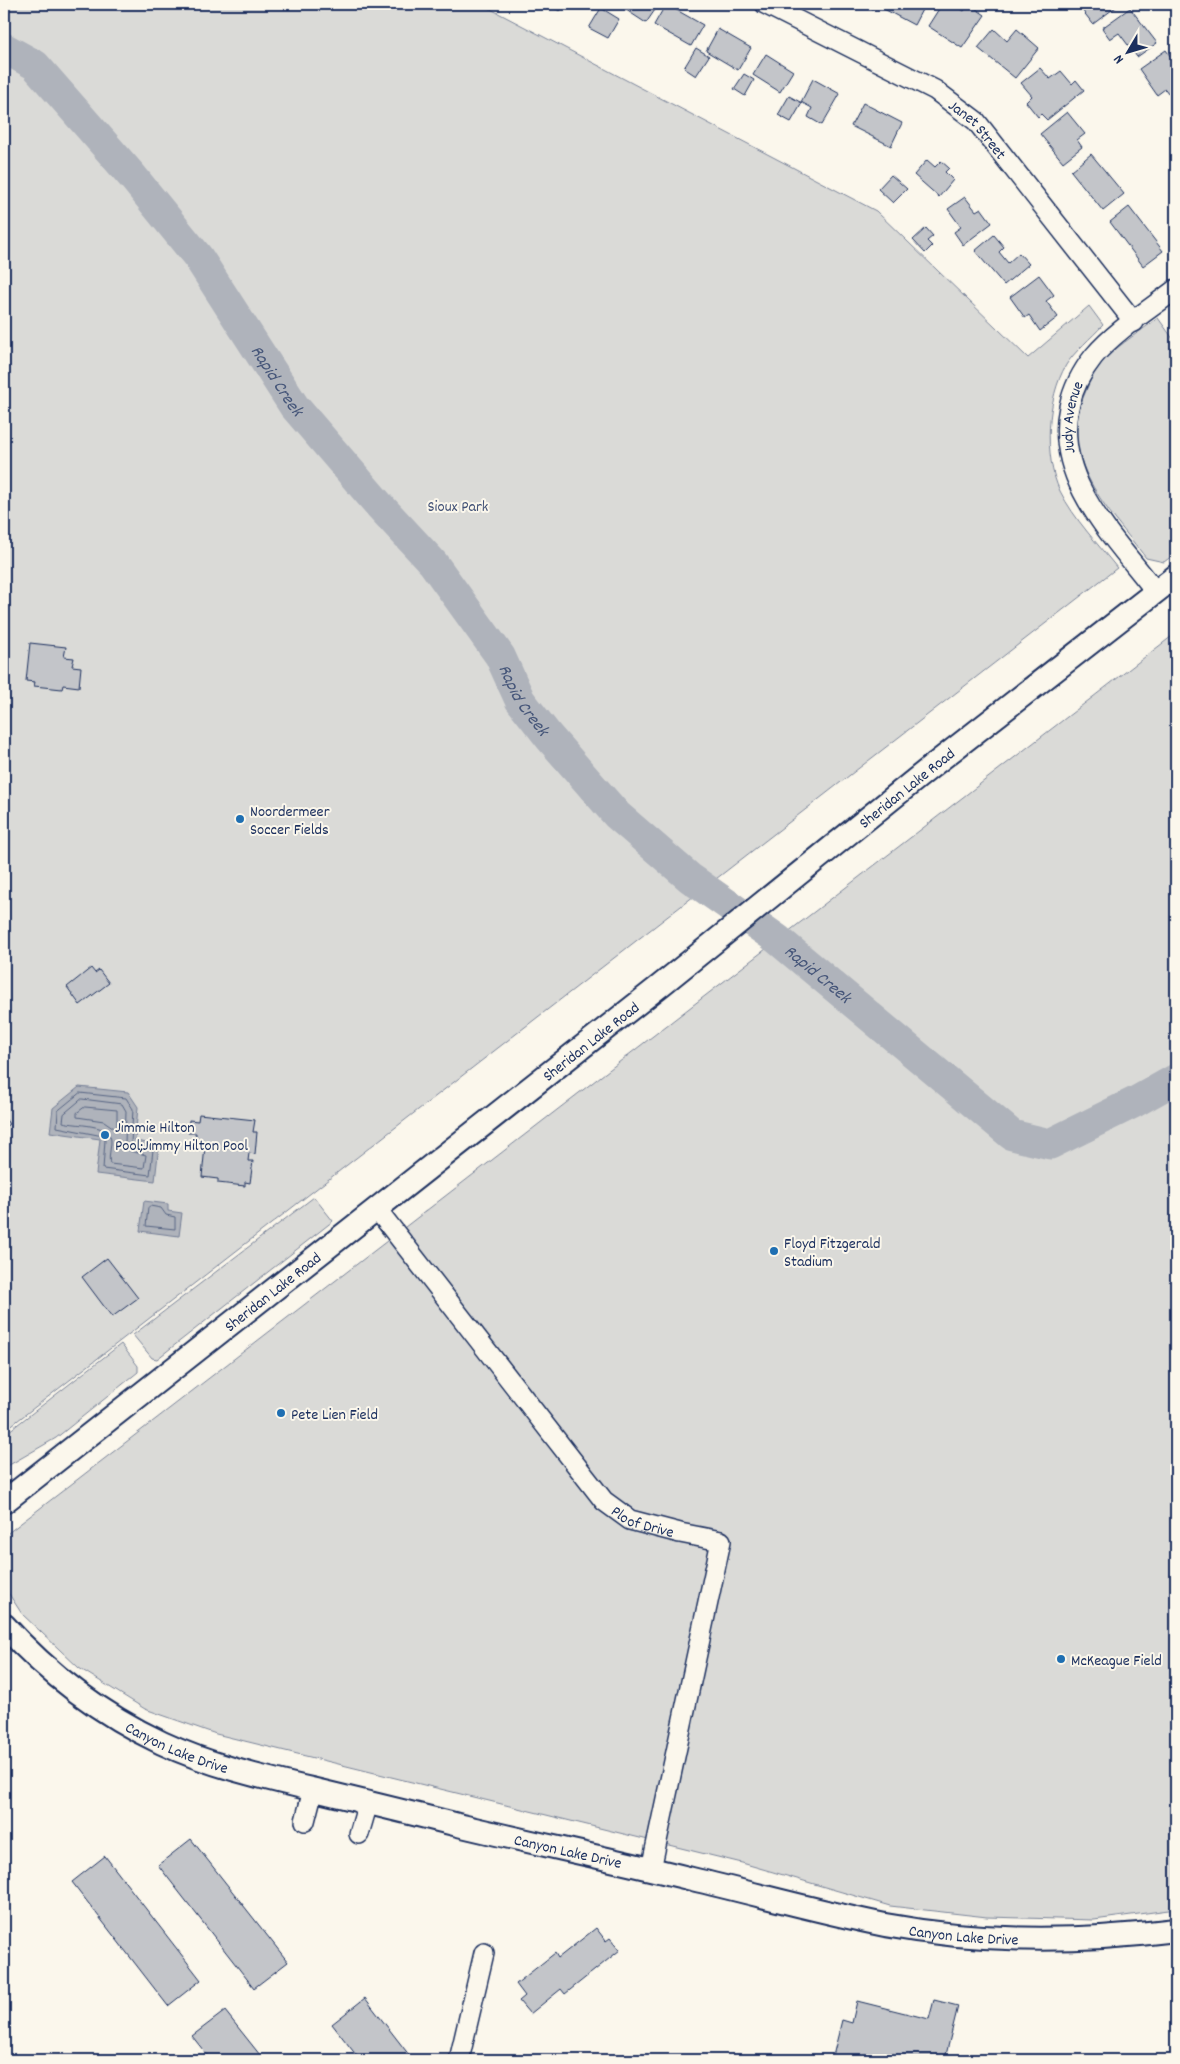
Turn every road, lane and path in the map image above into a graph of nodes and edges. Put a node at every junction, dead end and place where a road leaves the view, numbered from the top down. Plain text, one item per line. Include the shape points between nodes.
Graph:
1 (765, 4) edge
2 (1176, 289) edge
3 (1134, 322) junction
4 (1176, 576) edge
5 (1156, 592) junction
6 (376, 1208) junction
7 (4, 1502) edge
8 (4, 1625) edge
9 (313, 1790) junction
10 (368, 1803) junction
11 (304, 1820) dead end
12 (360, 1834) dead end
13 (651, 1869) junction
14 (1176, 1930) edge
15 (484, 1953) dead end
16 (459, 2060) edge

1 - 3 street, Janet Street via 935,90 976,121
2 - 3 street, Judy Avenue
3 - 5 street, Judy Avenue via 1094,357 1078,381 1067,418 1066,437 1068,456 1082,492
4 - 5 street, Sheridan Lake Road
5 - 6 street, Sheridan Lake Road
6 - 7 street, Sheridan Lake Road
6 - 13 street, Ploof Drive via 604,1501 630,1520 720,1541
8 - 9 street, Canyon Lake Drive via 72,1688 136,1730 221,1766
9 - 10 street, Canyon Lake Drive
9 - 11 street
10 - 12 street
10 - 13 street, Canyon Lake Drive
13 - 14 street, Canyon Lake Drive via 884,1925 924,1931 1045,1939 1118,1937
15 - 16 street

